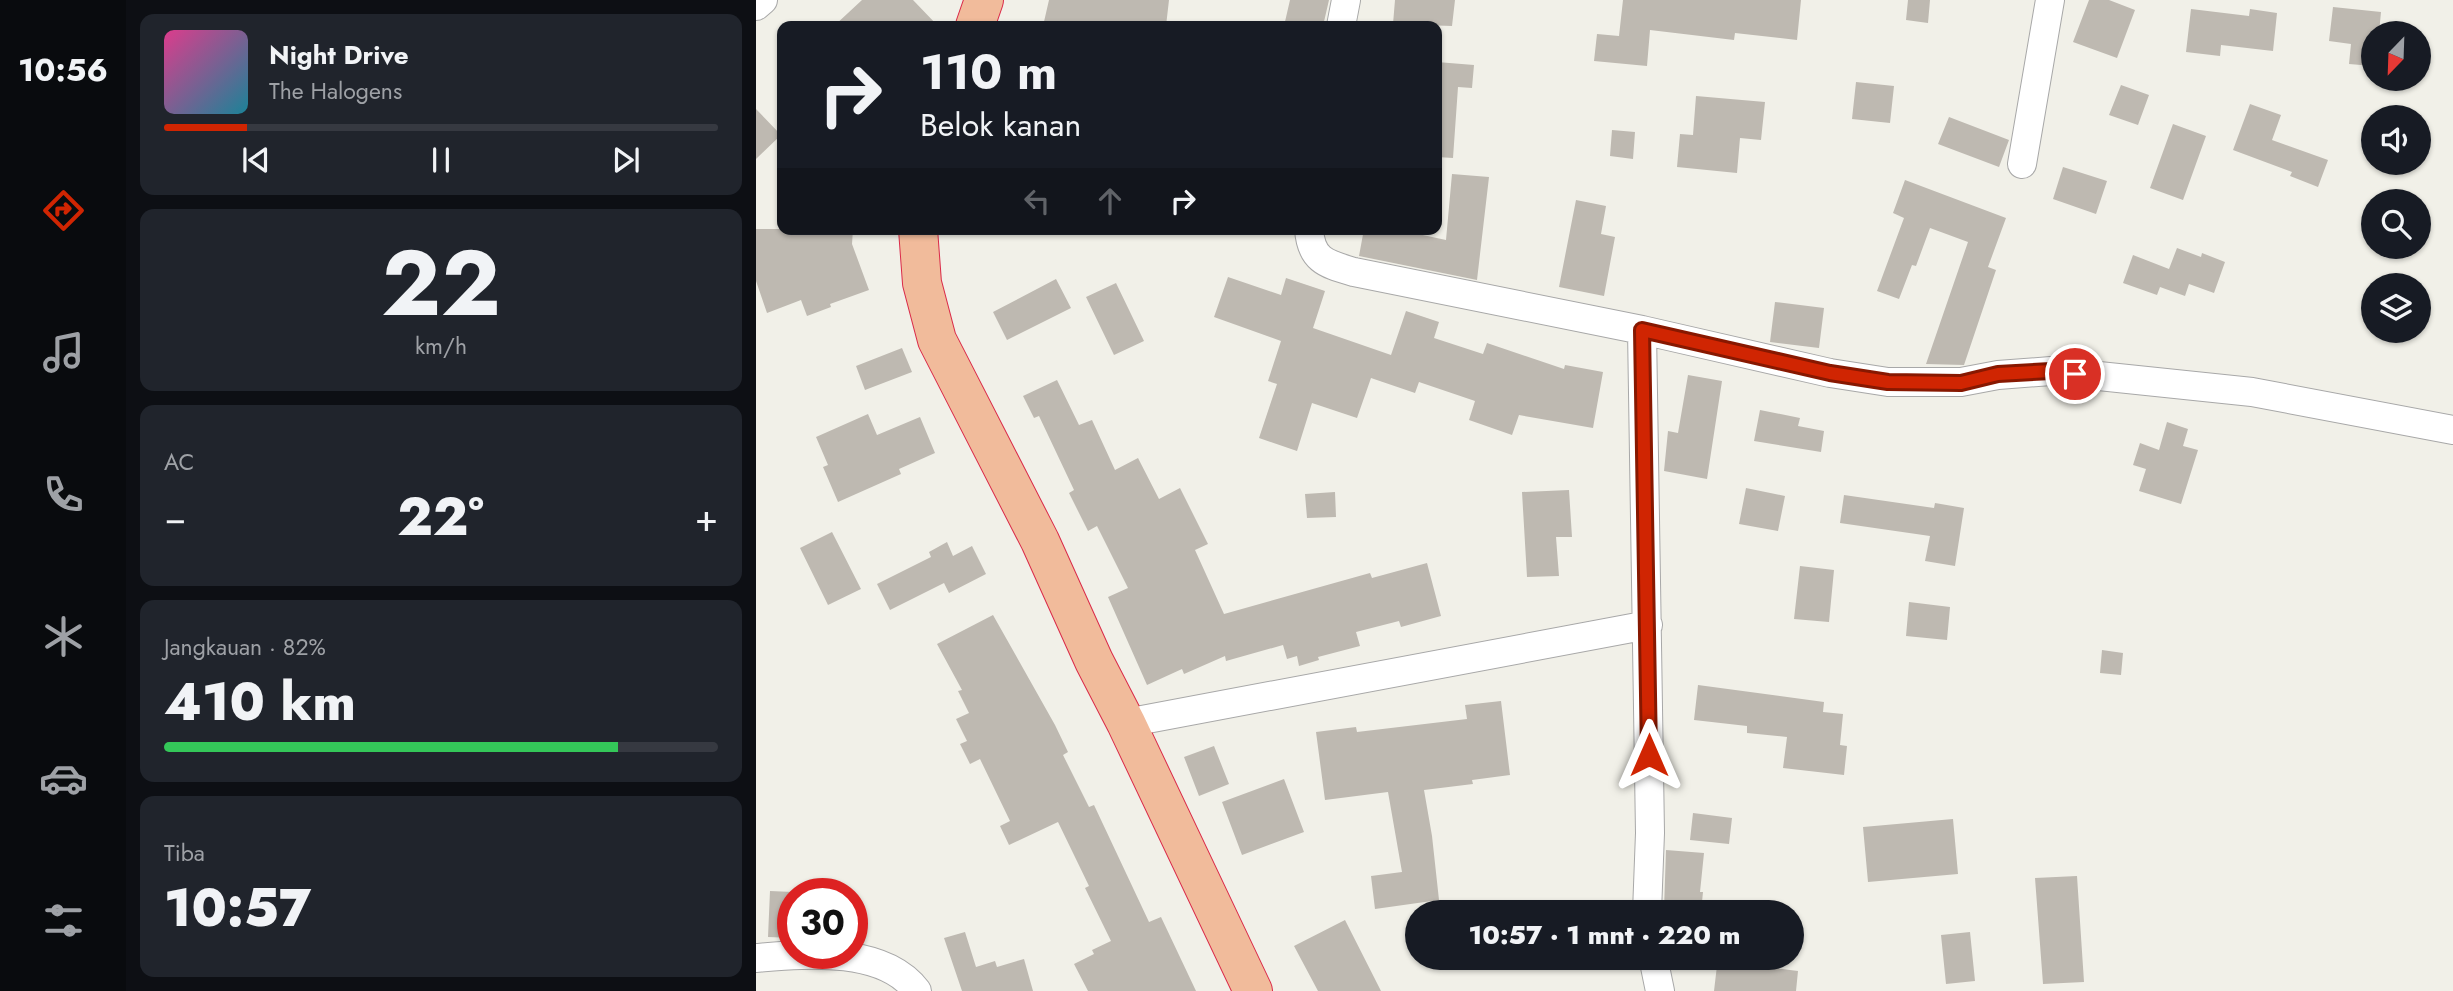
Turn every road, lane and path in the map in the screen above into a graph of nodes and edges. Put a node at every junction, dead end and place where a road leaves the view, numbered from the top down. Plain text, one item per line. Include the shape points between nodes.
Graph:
1 (763, 0) edge
2 (984, 0) edge
3 (1346, 0) edge
4 (2050, 0) edge
5 (756, 6) edge
6 (977, 21) edge
7 (1342, 21) edge
8 (2022, 164) dead end
9 (918, 235) edge
10 (1310, 235) edge
11 (1642, 330) junction
12 (2453, 430) edge
13 (1648, 625) junction
14 (1126, 723) junction
15 (1647, 900) edge
16 (756, 958) edge
17 (1656, 970) edge
18 (917, 991) edge
19 (1253, 991) edge
20 (1660, 991) edge

1 - 5 street
2 - 6 highway
3 - 7 street
4 - 8 street
9 - 14 highway via 922,282 937,340
10 - 11 street via 1315,255 1336,267
11 - 12 street via 1888,382 1961,383 1998,374 2051,371 2252,392
11 - 13 street
13 - 14 street
13 - 15 street
14 - 19 highway
16 - 18 street via 800,954 847,957 883,965
17 - 20 street

